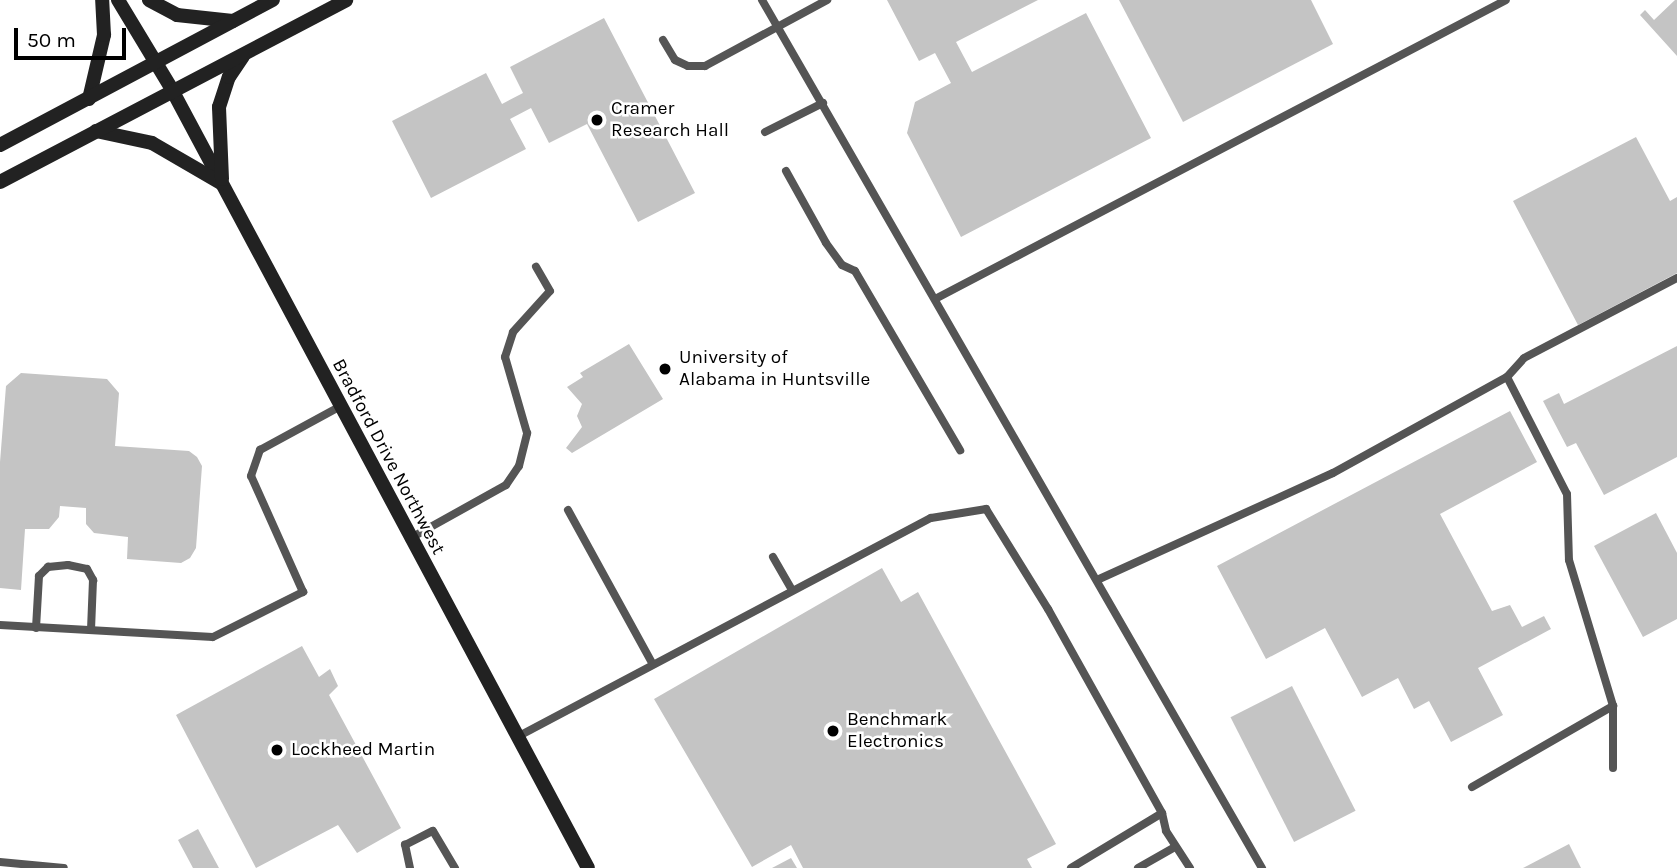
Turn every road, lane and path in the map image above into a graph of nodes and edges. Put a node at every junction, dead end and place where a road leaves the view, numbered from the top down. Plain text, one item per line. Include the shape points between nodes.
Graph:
1 (102, 0) edge
2 (118, 0) edge
3 (149, 0) edge
4 (273, 0) edge
5 (346, 0) edge
6 (762, 0) edge
7 (827, 0) edge
8 (1506, 0) edge
9 (233, 21) junction
10 (777, 26) junction
11 (663, 40) dead end
12 (243, 55) junction
13 (157, 62) junction
14 (171, 88) junction
15 (89, 99) junction
16 (822, 103) junction
17 (96, 131) junction
18 (765, 132) dead end
19 (0, 145) edge
20 (786, 171) dead end
21 (0, 182) edge
22 (222, 184) junction
23 (536, 267) dead end
24 (1677, 278) edge
25 (937, 298) junction
26 (1507, 377) junction
27 (340, 407) junction
28 (960, 450) dead end
29 (568, 510) dead end
30 (409, 539) junction
31 (773, 556) dead end
32 (1097, 580) junction
33 (791, 588) junction
34 (0, 625) edge
35 (36, 628) junction
36 (91, 629) junction
37 (652, 663) junction
38 (1613, 706) junction
39 (516, 737) junction
40 (1613, 768) dead end
41 (1472, 787) dead end
42 (1162, 813) junction
43 (1175, 847) junction
44 (0, 862) edge
45 (64, 868) edge
46 (410, 868) edge
47 (455, 868) edge
48 (588, 868) edge
49 (1071, 868) edge
50 (1138, 868) edge
51 (1190, 868) edge
52 (1262, 868) edge

1 - 15 main road via 104,35
2 - 13 main road, Bradford Drive Northwest
3 - 9 main road via 177,15
4 - 9 main road
5 - 12 main road
6 - 10 lane
7 - 10 lane
8 - 25 lane
9 - 13 main road
10 - 11 lane via 705,66 675,60
10 - 16 lane
12 - 14 main road
12 - 22 main road via 219,107
13 - 14 main road, Bradford Drive Northwest
13 - 15 main road
14 - 17 main road
14 - 22 main road, Bradford Drive Northwest
15 - 19 main road
16 - 18 lane
16 - 25 lane
17 - 21 main road
17 - 22 main road via 152,143
20 - 28 lane via 826,243 842,265 855,271
22 - 27 main road, Bradford Drive Northwest
23 - 30 lane via 550,291 533,304 513,332 505,357 527,433 519,466 506,485
24 - 26 lane via 1524,358
25 - 32 lane
26 - 32 lane via 1333,473
26 - 38 lane via 1567,494 1569,560
27 - 30 main road, Bradford Drive Northwest
27 - 36 lane via 260,450 251,476 303,592 213,637
29 - 37 lane
30 - 39 main road, Bradford Drive Northwest
31 - 33 lane
32 - 52 lane
33 - 37 lane
33 - 42 lane via 932,518 986,509
34 - 35 lane
35 - 36 lane
35 - 36 lane via 39,576 48,567 68,565 87,569 93,580
37 - 39 lane
38 - 40 lane
38 - 41 lane
39 - 48 main road, Bradford Drive Northwest
42 - 43 lane
42 - 49 lane
43 - 50 lane
43 - 51 lane
44 - 45 lane
46 - 47 lane via 405,845 433,831

